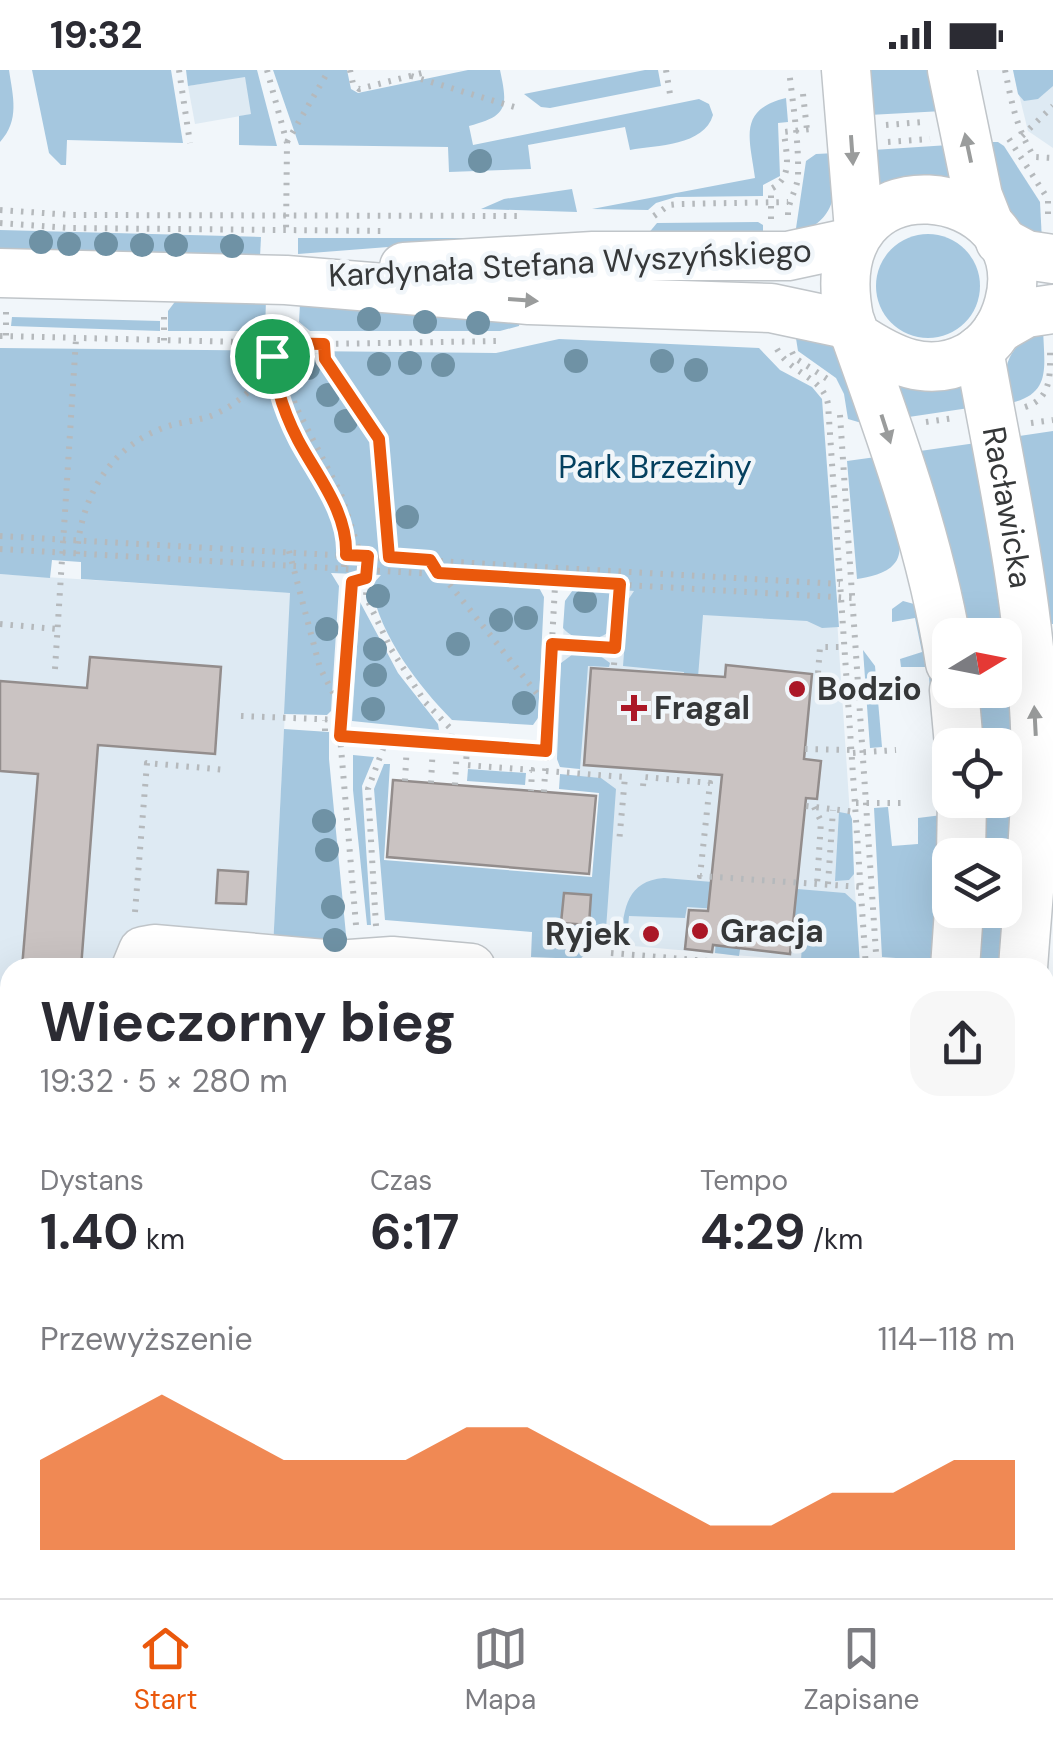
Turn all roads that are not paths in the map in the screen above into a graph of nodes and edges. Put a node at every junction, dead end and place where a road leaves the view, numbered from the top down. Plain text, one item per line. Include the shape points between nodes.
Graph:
1 (846, 70) edge
2 (952, 70) edge
3 (994, 232) junction
4 (856, 236) junction
5 (1053, 258) edge
6 (286, 262) junction
7 (0, 273) edge
8 (1051, 327) edge
9 (853, 331) junction
10 (989, 340) junction
11 (940, 618) edge
12 (1043, 821) edge
13 (958, 928) edge
14 (140, 958) edge
15 (256, 958) edge
16 (353, 958) edge
17 (420, 958) edge
18 (956, 958) edge
19 (1023, 958) edge

1 -> 4 street
3 -> 2 street via 978,196
3 - 4 street via 959,204 937,198 891,206
3 - 5 street via 1026,255
3 - 10 street via 1007,253 1012,296
4 - 6 street, Kardynała Stefana Wyszyńskiego via 788,256 593,256 416,266
4 - 9 street via 844,291
6 - 7 street, Kardynała Stefana Wyszyńskiego
6 -> 9 street, Kardynała Stefana Wyszyńskiego via 529,300 772,308
8 - 10 street via 1026,313
9 - 10 street via 900,363 922,367 945,366
9 -> 11 street via 924,545
12 -> 10 street, Racławicka via 1031,667
12 - 19 street, Racławicka
13 - 18 street
14 - 15 street via 154,949
16 - 17 street via 375,949

